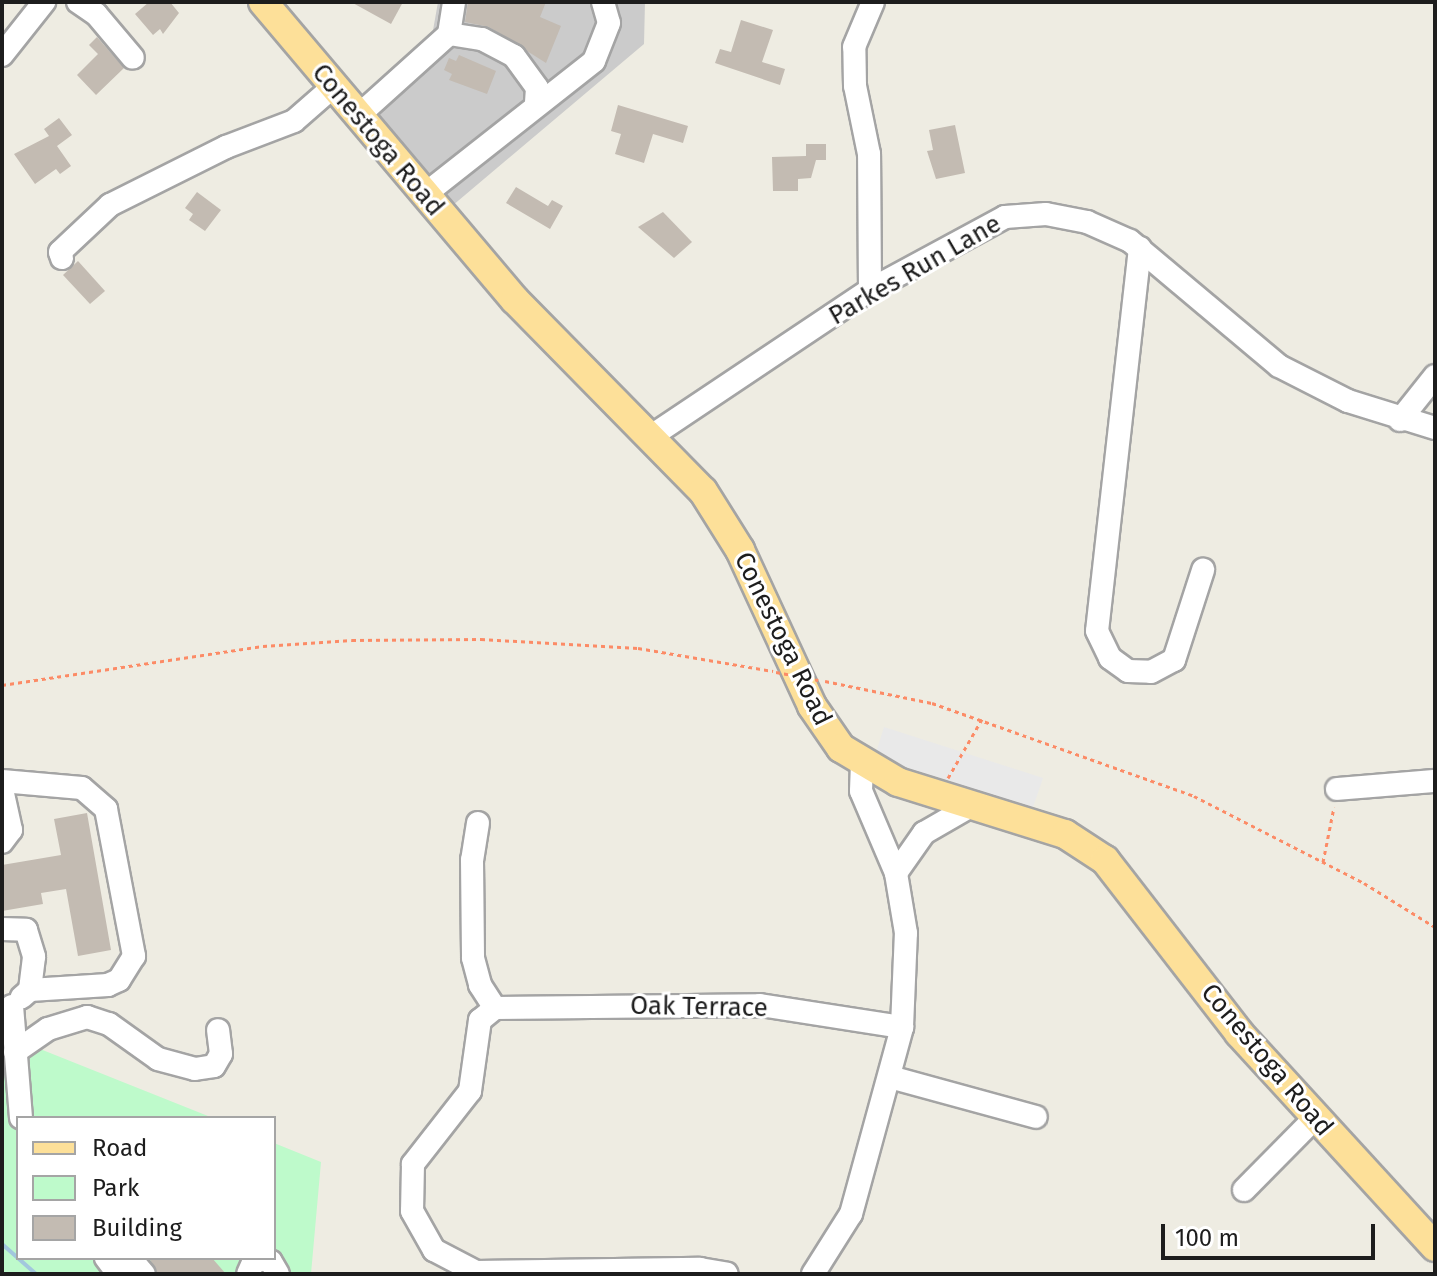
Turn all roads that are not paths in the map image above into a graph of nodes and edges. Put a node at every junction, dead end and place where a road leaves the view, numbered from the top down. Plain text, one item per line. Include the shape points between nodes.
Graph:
1 (44, 2) edge
2 (78, 2) edge
3 (454, 2) edge
4 (603, 2) edge
5 (873, 2) edge
6 (274, 6) edge
7 (449, 34) junction
8 (2, 55) edge
9 (133, 58) dead end
10 (333, 87) junction
11 (536, 102) junction
12 (358, 116) junction
13 (424, 195) junction
14 (1140, 248) junction
15 (62, 258) dead end
16 (870, 290) junction
17 (1435, 376) edge
18 (1400, 420) junction
19 (1435, 428) edge
20 (653, 435) junction
21 (1203, 570) dead end
22 (862, 765) junction
23 (2, 781) edge
24 (1435, 781) edge
25 (2, 789) edge
26 (1337, 789) road end
27 (971, 806) junction
28 (478, 823) dead end
29 (2, 842) edge
30 (896, 873) junction
31 (2, 929) edge
32 (30, 990) junction
33 (7, 1002) edge
34 (495, 1008) junction
35 (902, 1027) junction
36 (218, 1030) dead end
37 (15, 1052) junction
38 (890, 1077) junction
39 (21, 1116) edge
40 (1036, 1117) dead end
41 (1315, 1118) junction
42 (1244, 1190) dead end
43 (1435, 1247) edge
44 (264, 1260) edge
45 (278, 1274) edge
46 (727, 1274) edge
47 (813, 1274) edge

1 - 8 street
2 - 9 street via 96,14
3 - 7 street
4 - 11 street via 609,23 594,61 563,89
5 - 16 street via 854,47 855,86 869,154
6 - 10 main road, Conestoga Road
7 - 11 street via 482,39 514,56 537,88
7 - 12 street
10 - 12 main road, Conestoga Road
10 - 15 street via 294,121 226,147 110,205 60,252
11 - 13 street
12 - 13 main road, Conestoga Road
13 - 20 main road, Conestoga Road via 515,300
14 - 16 street, Parkes Run Lane via 1087,222 1046,214 1005,217
14 - 18 street, Parkes Run Lane via 1279,366
14 - 21 street via 1097,631 1110,658 1128,671 1151,672 1174,660
16 - 20 street, Parkes Run Lane
17 - 18 street
18 - 19 street, Parkes Run Lane
20 - 22 main road, Conestoga Road via 703,491 740,550 821,722
22 - 27 main road, Conestoga Road
22 - 30 street via 861,791
23 - 32 street via 82,788 106,809 134,956 119,980 108,985
24 - 26 street
25 - 29 street via 11,830
27 - 30 street via 924,833
27 - 41 main road, Conestoga Road via 1065,834 1105,860 1239,1033
28 - 34 street via 472,860 473,958 480,985
30 - 35 street via 906,933
31 - 32 street via 26,930 34,957
32 - 33 street
33 - 37 street
34 - 35 street, Oak Terrace via 760,1005
34 - 46 street via 480,1020 470,1091 413,1164 412,1211 434,1250 476,1272 700,1269
35 - 38 street
36 - 37 street via 221,1054 214,1066 195,1069 158,1059 109,1024 87,1017 48,1029
37 - 39 street
38 - 40 street
38 - 47 street via 851,1214
41 - 42 street
41 - 43 main road, Conestoga Road
44 - 45 street via 275,1265

